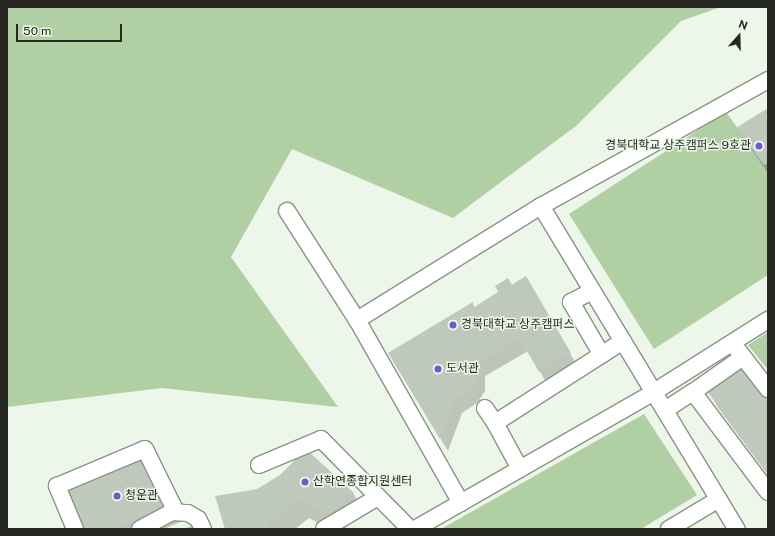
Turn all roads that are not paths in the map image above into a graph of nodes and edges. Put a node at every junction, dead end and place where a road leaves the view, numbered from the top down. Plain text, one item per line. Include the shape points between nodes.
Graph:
1 (768, 80) edge
2 (541, 206) junction
3 (287, 212) dead end
4 (592, 291) junction
5 (357, 320) junction
6 (768, 320) edge
7 (623, 341) junction
8 (732, 343) junction
9 (602, 355) junction
10 (743, 357) junction
11 (768, 389) edge
12 (654, 392) junction
13 (693, 392) junction
14 (485, 408) dead end
15 (665, 410) junction
16 (495, 424) junction
17 (259, 465) dead end
18 (520, 469) junction
19 (768, 492) edge
20 (378, 497) junction
21 (719, 499) junction
22 (461, 503) junction
23 (176, 512) junction
24 (75, 529) edge
25 (140, 529) edge
26 (203, 529) edge
27 (324, 529) edge
28 (410, 529) edge
29 (415, 529) edge
30 (669, 529) edge
31 (737, 529) edge

1 - 2 street
2 - 4 street
2 - 5 street
3 - 5 street
4 - 7 street
4 - 9 street via 571,302
5 - 22 street
6 - 8 street
7 - 9 street
7 - 12 street
8 - 10 street
8 - 12 street
9 - 16 street
10 - 11 street
10 - 13 street
12 - 15 street
12 - 18 street
13 - 15 street
13 - 19 street
14 - 16 street
15 - 21 street
16 - 18 street
17 - 20 street via 321,439
18 - 22 street
20 - 27 street
20 - 28 street
21 - 30 street
21 - 31 street
22 - 29 street
23 - 24 street via 145,449 57,486
23 - 25 street
23 - 26 street via 188,513 198,519

